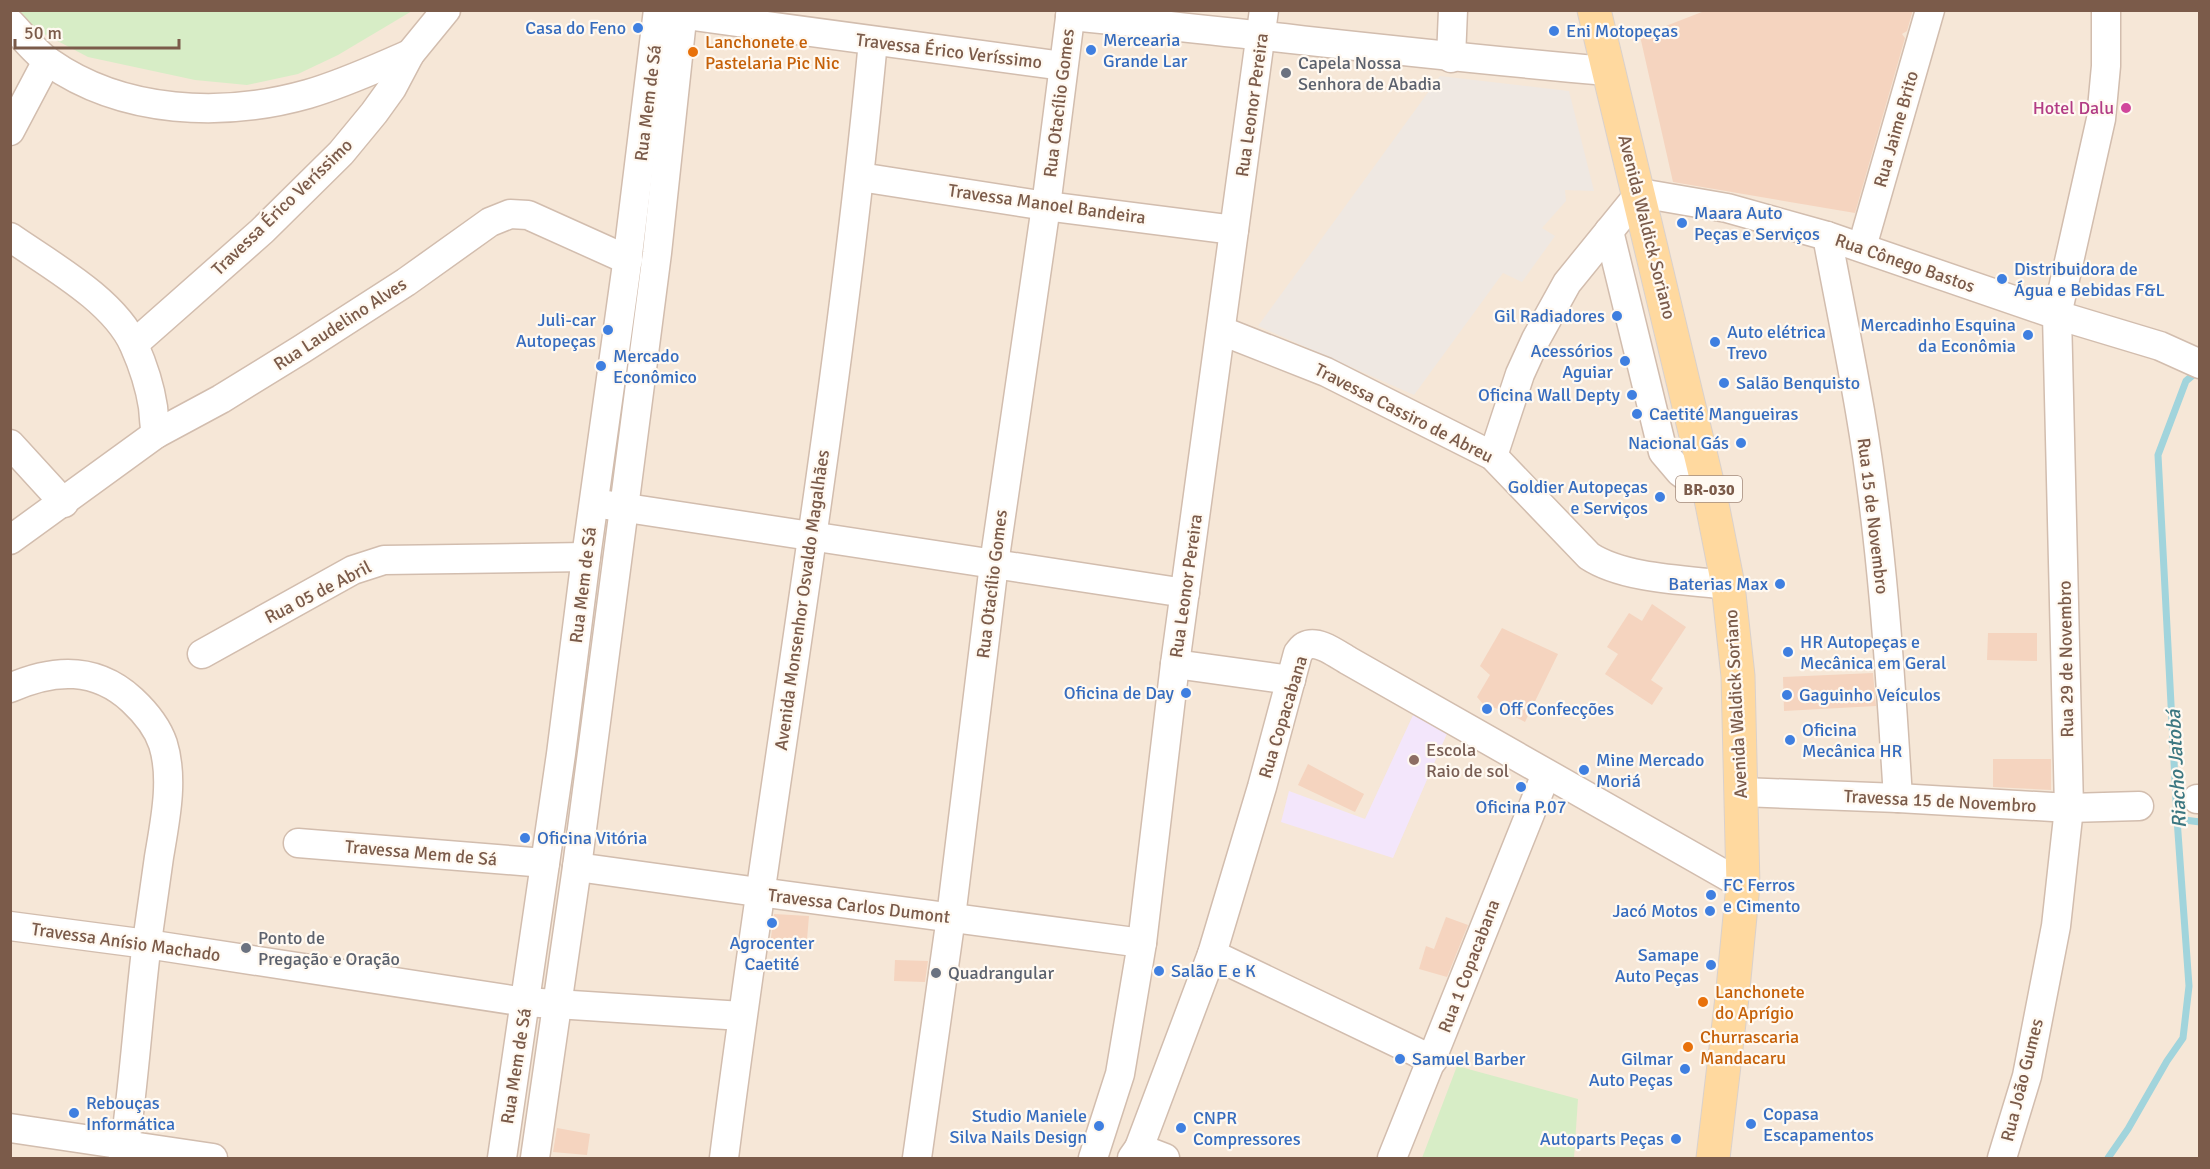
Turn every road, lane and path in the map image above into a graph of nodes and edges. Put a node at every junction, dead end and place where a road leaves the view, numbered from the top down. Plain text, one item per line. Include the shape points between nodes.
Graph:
1 (446, 10) edge
2 (1453, 10) edge
3 (1594, 10) edge
4 (1930, 10) edge
5 (2106, 10) edge
6 (668, 11) edge
7 (1070, 13) edge
8 (1263, 22) edge
9 (10, 23) edge
10 (873, 41) junction
11 (410, 54) junction
12 (1451, 58) junction
13 (47, 62) junction
14 (1063, 66) junction
15 (1608, 71) junction
16 (10, 131) edge
17 (860, 177) junction
18 (1640, 193) junction
19 (1046, 206) junction
20 (1234, 230) junction
21 (1609, 231) junction
22 (1827, 236) junction
23 (10, 237) edge
24 (1862, 247) junction
25 (636, 270) junction
26 (2057, 315) junction
27 (1222, 331) junction
28 (134, 344) junction
29 (2196, 362) edge
30 (156, 434) junction
31 (10, 444) edge
32 (1494, 456) junction
33 (1710, 494) junction
34 (64, 503) junction
35 (593, 503) junction
36 (624, 508) junction
37 (813, 537) junction
38 (10, 540) edge
39 (586, 557) junction
40 (994, 564) junction
41 (1728, 585) junction
42 (1185, 593) junction
43 (202, 654) dead end
44 (1175, 664) junction
45 (1291, 680) junction
46 (10, 687) edge
47 (1546, 774) junction
48 (1742, 792) junction
49 (1898, 798) junction
50 (2139, 806) dead end
51 (2069, 808) junction
52 (298, 843) dead end
53 (545, 863) junction
54 (577, 867) junction
55 (1743, 885) junction
56 (759, 893) junction
57 (951, 917) junction
58 (10, 926) edge
59 (1142, 943) junction
60 (147, 944) junction
61 (1212, 954) junction
62 (525, 1002) junction
63 (2041, 1002) joint
64 (556, 1005) junction
65 (742, 1016) junction
66 (1433, 1060) junction
67 (10, 1128) edge
68 (124, 1151) edge
69 (1135, 1153) edge
70 (213, 1158) edge
71 (502, 1158) edge
72 (535, 1158) edge
73 (724, 1158) edge
74 (918, 1158) edge
75 (1093, 1158) edge
76 (1165, 1158) edge
77 (1392, 1158) edge
78 (1713, 1158) edge
79 (2002, 1158) edge

1 - 11 street, Travessa Érico Veríssimo
2 - 12 street
3 - 15 main road, Avenida Waldick Soriano / BR-030
4 - 24 street, Rua Jaime Brito
5 - 26 street, Rua 29 de Novembro via 2101,119
6 - 10 street, Travessa Érico Veríssimo
6 - 25 street, Rua Mem de Sá
7 - 8 street
7 - 14 street, Rua Otacílio Gomes
8 - 12 street
8 - 20 street, Rua Leonor Pereira
9 - 13 street
10 - 14 street, Travessa Érico Veríssimo
10 - 17 street, Avenida Monsenhor Osvaldo Magalhães
11 - 13 street via 307,94 250,105 195,109 134,101 90,86
11 - 28 street, Travessa Érico Veríssimo via 392,88 341,153 262,231
12 - 15 street
13 - 16 street
14 - 19 street, Rua Otacílio Gomes
15 - 18 main road, Avenida Waldick Soriano / BR-030
17 - 19 street, Travessa Manoel Bandeira
17 - 37 street, Avenida Monsenhor Osvaldo Magalhães
18 - 21 street
18 - 22 street, Rua Cônego Bastos via 1727,208
18 - 33 main road, Avenida Waldick Soriano / BR-030
19 - 20 street, Travessa Manoel Bandeira
19 - 40 street, Rua Otacílio Gomes
20 - 27 street, Rua Leonor Pereira
21 - 32 street via 1567,283 1536,339 1520,374
21 - 33 street via 1663,452 1680,472
22 - 24 street, Rua Cônego Bastos
22 - 49 street, Rua 15 de Novembro via 1872,500 1888,634
23 - 28 street via 110,309
24 - 26 street, Rua Cônego Bastos
25 - 30 street, Rua Laudelino Alves via 528,215 510,214 490,222 406,282 231,393
25 - 35 street, Rua Mem de Sá
25 - 36 street, Rua Mem de Sá
26 - 29 street, Rua Cônego Bastos via 2160,346
26 - 51 street, Rua 29 de Novembro
27 - 32 street, Travessa Cassiro de Abreu via 1326,372
27 - 42 street, Rua Leonor Pereira
28 - 30 street via 152,401
30 - 34 street, Rua Laudelino Alves
31 - 34 street
32 - 41 street, Travessa Cassiro de Abreu via 1598,562 1628,572
33 - 41 main road, Avenida Waldick Soriano / BR-030
34 - 38 street, Rua Laudelino Alves
35 - 36 street
35 - 39 street, Rua Mem de Sá
36 - 37 street
36 - 54 street, Rua Mem de Sá
37 - 40 street
37 - 56 street, Avenida Monsenhor Osvaldo Magalhães
39 - 43 street, Rua 05 de Abril via 384,560 353,570
39 - 53 street, Rua Mem de Sá
40 - 42 street
40 - 57 street, Rua Otacílio Gomes
41 - 48 main road, Avenida Waldick Soriano / BR-030 via 1738,676
42 - 44 street, Rua Leonor Pereira
44 - 45 street
44 - 59 street, Rua Leonor Pereira
45 - 47 street, Rua Copacabana via 1298,653 1305,646 1322,646
45 - 61 street, Rua Copacabana
46 - 60 street via 43,676 71,673 96,677 118,687 156,726 164,746 166,812
47 - 55 street, Rua Copacabana
47 - 66 street, Rua 1 Copacabana
48 - 49 street, Travessa 15 de Novembro
48 - 55 main road, Avenida Waldick Soriano / BR-030
49 - 51 street, Travessa 15 de Novembro
50 - 51 street, Travessa 15 de Novembro
51 - 63 street, Rua 29 de Novembro via 2056,926
52 - 53 street, Travessa Mem de Sá
53 - 62 street, Rua Mem de Sá
54 - 56 street, Travessa Carlos Dumont
54 - 64 street, Rua Mem de Sá
55 - 78 main road, Avenida Waldick Soriano / BR-030
56 - 57 street, Travessa Carlos Dumont
56 - 65 street, Avenida Monsenhor Osvaldo Magalhães
57 - 59 street, Travessa Carlos Dumont
57 - 74 street, Rua Otacílio Gomes
58 - 60 street, Travessa Anísio Machado
59 - 75 street, Rua Leonor Pereira via 1120,1074
60 - 62 street, Travessa Anísio Machado
60 - 68 street
61 - 66 street
61 - 69 street, Rua Copacabana
62 - 64 street, Travessa Anísio Machado
62 - 71 street, Rua Mem de Sá
63 - 79 street, Rua João Gumes via 2027,1076
64 - 65 street, Travessa Anísio Machado
64 - 72 street, Rua Mem de Sá
65 - 73 street, Avenida Monsenhor Osvaldo Magalhães
66 - 77 street, Rua 1 Copacabana
67 - 68 street
68 - 70 street
69 - 76 street

